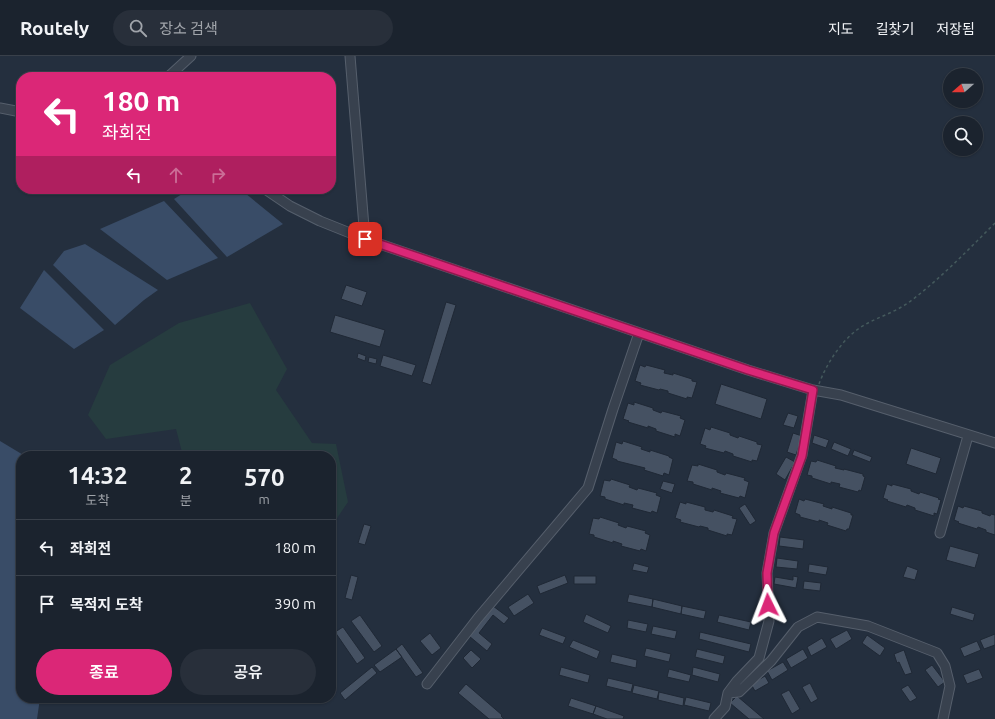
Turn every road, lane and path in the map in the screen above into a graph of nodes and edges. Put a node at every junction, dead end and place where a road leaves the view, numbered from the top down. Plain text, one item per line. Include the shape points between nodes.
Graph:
1 (191, 56) edge
2 (350, 56) edge
3 (173, 72) edge
4 (0, 108) edge
5 (16, 111) edge
6 (272, 194) edge
7 (995, 223) edge
8 (365, 239) junction
9 (639, 333) junction
10 (815, 391) junction
11 (968, 436) junction
12 (995, 443) edge
13 (940, 533) dead end
14 (427, 684) dead end
15 (728, 693) junction
16 (714, 719) edge
17 (943, 719) edge

1 - 3 street
2 - 8 street
4 - 5 street
6 - 8 street via 320,222
7 - 10 path via 965,255 910,301 855,332 828,365
8 - 9 street
9 - 10 street
9 - 14 street via 588,488 478,618
10 - 11 street via 841,395
10 - 15 street via 802,456 774,533 767,573 769,621 759,658
11 - 12 street
11 - 13 street
15 - 16 street via 725,707
15 - 17 street via 739,692 771,661 798,627 817,617 868,626 937,653 945,666 950,686

